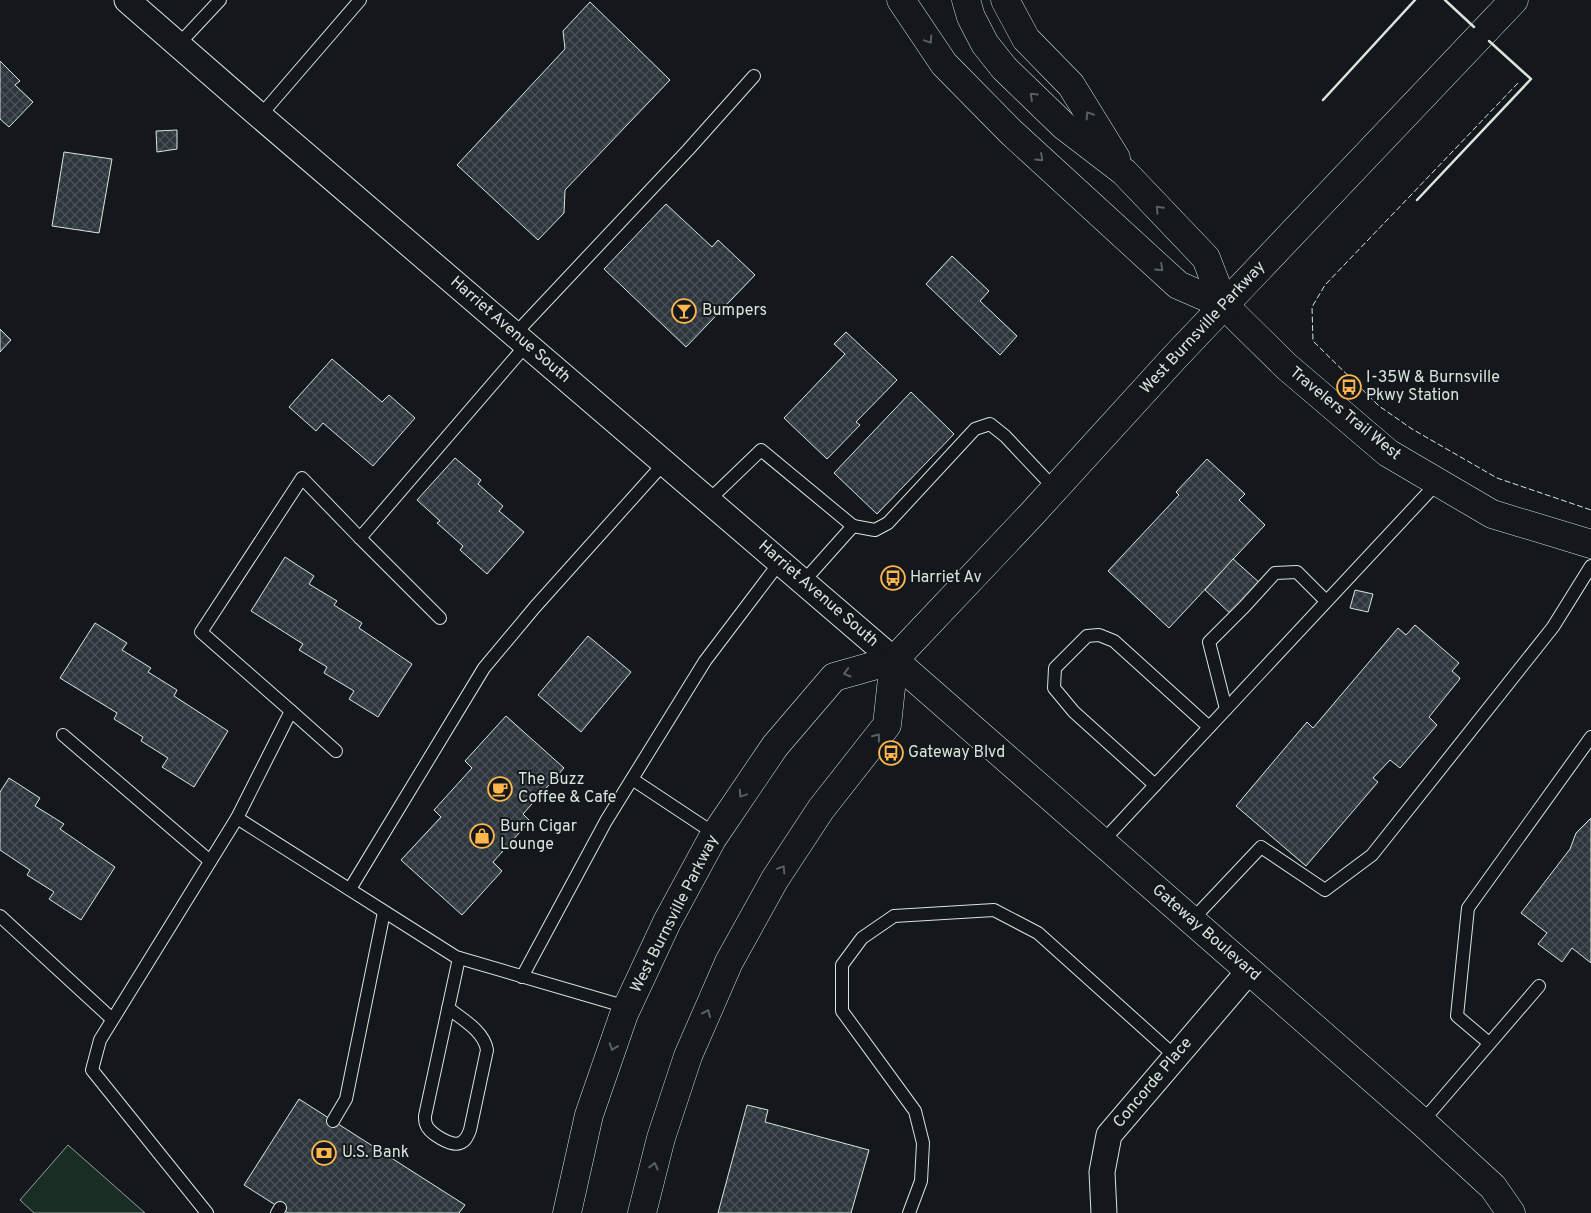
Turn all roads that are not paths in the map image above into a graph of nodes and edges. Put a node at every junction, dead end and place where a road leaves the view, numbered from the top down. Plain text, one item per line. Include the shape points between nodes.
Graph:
1 (127, 0) edge
2 (220, 0) edge
3 (360, 0) edge
4 (902, 0) edge
5 (966, 0) edge
6 (1005, 0) edge
7 (1514, 0) edge
8 (178, 45) junction
9 (754, 76) dead end
10 (260, 116) junction
11 (1124, 172) junction
12 (1224, 305) junction
13 (521, 339) junction
14 (665, 462) junction
15 (1438, 482) junction
16 (1055, 489) junction
17 (708, 500) junction
18 (853, 526) junction
19 (360, 538) junction
20 (1591, 544) edge
21 (780, 562) junction
22 (1591, 566) edge
23 (804, 582) junction
24 (1326, 601) junction
25 (440, 618) dead end
26 (894, 660) junction
27 (1226, 709) junction
28 (291, 711) junction
29 (1209, 726) junction
30 (63, 735) dead end
31 (1591, 737) edge
32 (336, 751) dead end
33 (632, 779) junction
34 (1155, 785) junction
35 (237, 818) junction
36 (715, 834) junction
37 (1102, 842) junction
38 (210, 861) junction
39 (350, 889) junction
40 (384, 912) junction
41 (0, 916) edge
42 (1192, 920) junction
43 (459, 958) junction
44 (1249, 971) junction
45 (522, 977) junction
46 (1539, 986) dead end
47 (627, 1007) junction
48 (448, 1008) junction
49 (112, 1020) junction
50 (1489, 1043) junction
51 (1176, 1057) junction
52 (333, 1121) dead end
53 (1422, 1122) junction
54 (207, 1213) edge
55 (567, 1213) edge
56 (642, 1213) edge
57 (909, 1213) edge
58 (1104, 1213) edge
59 (1511, 1213) edge

1 - 8 street, Harriet Avenue South
2 - 8 lane
3 - 10 lane
4 -> 12 main road via 944,64 1011,132 1178,285
11 -> 5 main road via 1064,126 1004,68 985,44 970,16
11 -> 6 main road via 1071,85 1026,39
7 - 12 main road, West Burnsville Parkway
8 - 10 street, Harriet Avenue South
9 - 13 lane
10 - 13 street, Harriet Avenue South
12 -> 11 main road via 1206,258
12 - 15 main road, Travelers Trail West via 1286,366 1388,453
12 - 16 main road, West Burnsville Parkway
13 - 14 street, Harriet Avenue South
13 - 19 lane
14 - 17 street, Harriet Avenue South
14 - 39 lane via 484,668
15 - 20 main road, Travelers Trail West via 1492,514
15 - 24 lane
16 - 18 lane via 990,424 975,429 888,523 875,530
16 - 26 main road, West Burnsville Parkway
17 - 18 lane via 760,450
17 - 21 street, Harriet Avenue South
18 - 23 lane
19 - 25 lane
19 - 28 lane via 302,478 201,632
21 - 23 street, Harriet Avenue South
21 - 33 lane via 705,661
22 - 42 lane via 1553,627 1372,854 1325,890 1261,847
23 - 26 street, Harriet Avenue South
24 - 27 lane
24 - 27 lane via 1297,572 1275,573 1209,642
26 -> 36 main road, West Burnsville Parkway via 834,677 775,746
26 - 37 main road, Gateway Boulevard
56 -> 26 main road via 660,1138 688,1056 729,962 775,879 821,809 887,725
27 - 29 lane
28 - 32 lane
28 - 35 lane
29 - 34 lane
29 - 34 lane via 1114,642 1100,635 1087,636 1055,668 1054,688 1074,712
30 - 38 lane
31 - 50 lane via 1468,908 1457,1016
33 - 36 lane
33 - 45 lane
34 - 37 lane
35 - 38 lane
35 - 39 lane
36 - 47 main road, West Burnsville Parkway via 667,922
37 - 42 main road, Gateway Boulevard
38 - 49 lane
39 - 40 lane
40 - 43 lane
40 - 52 lane via 346,1099
41 - 49 lane
42 - 44 main road, Gateway Boulevard
43 - 45 lane
43 - 48 lane
44 - 51 street, Concorde Place
44 - 53 main road, Gateway Boulevard
45 - 47 lane
46 - 50 lane
47 -> 55 main road, West Burnsville Parkway via 589,1116
48 - 48 lane via 425,1116 426,1125 432,1133 454,1144 462,1143 470,1130 486,1050 479,1034
49 - 54 lane via 100,1040 92,1070
50 - 53 lane
51 - 57 lane via 1038,933 994,910 894,916 862,938 842,965 842,1011 915,1111 923,1143 921,1181
51 - 58 street, Concorde Place via 1109,1135 1102,1172
53 - 59 main road, Gateway Boulevard via 1492,1187

